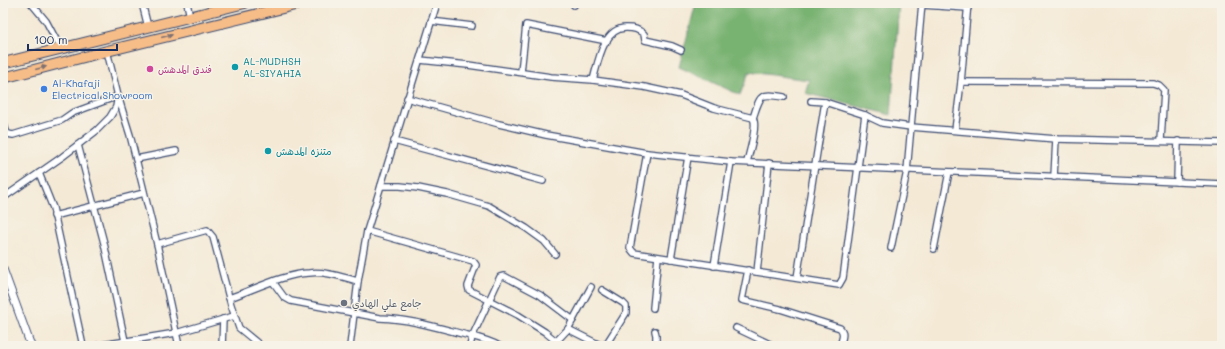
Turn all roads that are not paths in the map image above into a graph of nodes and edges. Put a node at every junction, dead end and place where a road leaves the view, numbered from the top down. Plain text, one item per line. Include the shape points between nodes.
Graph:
1 (31, 3) edge
2 (142, 3) edge
3 (187, 3) edge
4 (244, 3) edge
5 (303, 3) edge
6 (437, 3) edge
7 (232, 4) edge
8 (922, 4) edge
9 (968, 6) edge
10 (190, 17) junction
11 (431, 21) junction
12 (472, 26) dead end
13 (148, 27) junction
14 (607, 41) junction
15 (61, 49) junction
16 (681, 50) dead end
17 (107, 51) junction
18 (420, 60) junction
19 (3, 63) edge
20 (521, 72) junction
21 (3, 78) edge
22 (593, 80) junction
23 (961, 82) junction
24 (118, 96) junction
25 (784, 97) dead end
26 (407, 98) junction
27 (811, 101) dead end
28 (825, 102) junction
29 (865, 115) junction
30 (754, 118) junction
31 (3, 121) edge
32 (911, 127) junction
33 (955, 130) junction
34 (1056, 139) junction
35 (1161, 140) junction
36 (394, 141) junction
37 (1178, 141) junction
38 (1222, 142) edge
39 (78, 146) junction
40 (176, 151) dead end
41 (647, 153) junction
42 (688, 157) junction
43 (136, 159) junction
44 (731, 162) junction
45 (747, 162) junction
46 (769, 164) junction
47 (816, 166) junction
48 (858, 168) junction
49 (907, 171) junction
50 (949, 172) junction
51 (39, 174) junction
52 (1054, 177) junction
53 (543, 181) dead end
54 (1177, 182) junction
55 (1222, 184) edge
56 (381, 186) junction
57 (144, 193) junction
58 (3, 198) edge
59 (94, 205) junction
60 (54, 216) junction
61 (366, 232) junction
62 (157, 244) junction
63 (891, 248) dead end
64 (934, 249) dead end
65 (555, 254) dead end
66 (658, 257) junction
67 (671, 259) junction
68 (714, 266) junction
69 (3, 269) edge
70 (748, 270) junction
71 (757, 272) junction
72 (797, 278) junction
73 (358, 281) junction
74 (273, 282) junction
75 (590, 287) dead end
76 (602, 290) dead end
77 (229, 298) junction
78 (488, 301) junction
79 (653, 308) dead end
80 (353, 313) junction
81 (234, 316) junction
82 (223, 319) junction
83 (573, 320) junction
84 (736, 328) dead end
85 (568, 329) junction
86 (655, 330) dead end
87 (176, 333) junction
88 (472, 337) junction
89 (125, 341) junction
90 (554, 344) edge
91 (763, 344) edge
92 (31, 346) edge
93 (83, 346) edge
94 (96, 346) edge
95 (179, 346) edge
96 (222, 346) edge
97 (262, 346) edge
98 (350, 346) edge
99 (470, 346) edge
100 (499, 346) edge
101 (602, 346) edge
102 (606, 346) edge
103 (656, 346) edge
104 (774, 346) edge
105 (840, 346) edge

1 - 15 street via 46,21
2 - 13 street
3 - 10 street
4 - 7 highway
17 -> 5 highway
6 - 11 street
7 - 10 highway
8 - 9 street
8 - 32 street
9 - 23 street
10 - 13 highway
11 - 12 street
11 - 18 street
13 - 15 highway
14 - 16 street via 613,31 630,28 644,34 644,40
14 - 20 street via 526,25
14 - 22 street
15 - 19 highway
21 -> 17 highway
17 - 24 street
18 - 20 street
18 - 26 street
20 - 22 street
22 - 30 street via 682,95 714,108
23 - 33 street
23 - 35 street via 1153,83 1164,90
24 - 31 street via 72,113 62,120 13,135 8,134
24 - 39 street via 116,107 110,117
24 - 43 street
25 - 30 street via 767,94 763,96
26 - 36 street
26 - 41 street via 493,123
27 - 28 street
28 - 29 street
28 - 47 street
29 - 32 street via 882,123
29 - 48 street
30 - 45 street via 755,127
32 - 33 street
32 - 49 street
33 - 34 street
34 - 35 street
34 - 52 street
35 - 37 street
36 - 53 street
36 - 56 street
37 - 38 street
37 - 54 street
39 - 51 street
39 - 59 street
40 - 43 street
41 - 42 street
41 - 66 street via 630,248 634,253
42 - 44 street
42 - 67 street
43 - 57 street
44 - 45 street
44 - 68 street
45 - 46 street
46 - 47 street
46 - 71 street
47 - 48 street
47 - 72 street
48 - 49 street
48 - 72 street via 842,282 839,285
49 - 50 street
49 - 63 street
50 - 52 street
50 - 64 street
51 - 58 street
51 - 60 street
52 - 54 street
54 - 55 street
56 - 61 street
56 - 65 street via 418,188 489,206 544,241
57 - 59 street
57 - 62 street
59 - 60 street
59 - 89 street
60 - 93 street
61 - 73 street
61 - 78 street via 473,261 476,265 468,286 469,290
62 - 77 street via 207,230 213,237
62 - 87 street
66 - 67 street
66 - 79 street
67 - 68 street
68 - 70 street
69 - 92 street
70 - 71 street
70 - 105 street via 742,300 780,308 840,328 843,335
71 - 72 street
73 - 74 street via 309,272
73 - 80 street
74 - 77 street
74 - 80 street via 284,297 291,301
75 - 83 street
76 - 102 street via 626,306 626,313
77 - 81 street
78 - 83 street via 497,280 504,276 540,295
78 - 88 street
78 - 90 street via 518,315 545,332
80 - 88 street via 414,322
80 - 98 street
81 - 82 street
81 - 97 street via 239,328
82 - 87 street
82 - 96 street
83 - 85 street
84 - 91 street
85 - 90 street
85 - 101 street
86 - 103 street
87 - 89 street
87 - 95 street
88 - 99 street
88 - 100 street
89 - 94 street
91 - 104 street

